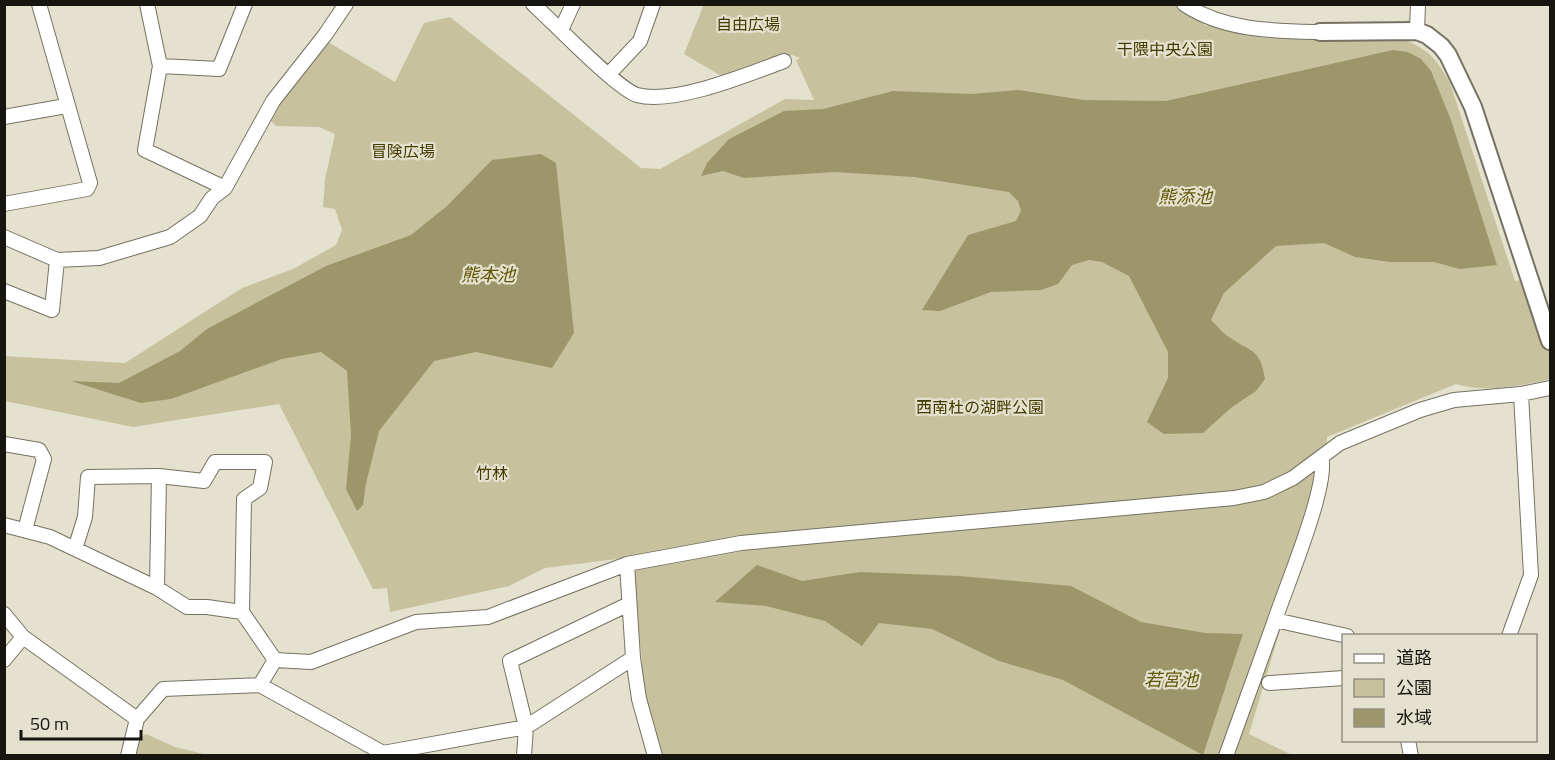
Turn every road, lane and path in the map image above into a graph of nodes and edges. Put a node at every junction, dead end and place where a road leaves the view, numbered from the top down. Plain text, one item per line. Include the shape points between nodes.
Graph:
1 (39, 4) edge
2 (147, 4) edge
3 (244, 4) edge
4 (346, 4) edge
5 (533, 4) edge
6 (573, 4) edge
7 (653, 4) edge
8 (1185, 4) edge
9 (1418, 4) edge
10 (561, 30) junction
11 (1417, 31) junction
12 (1320, 32) joint
13 (784, 61) dead end
14 (160, 66) junction
15 (608, 75) junction
16 (66, 106) junction
17 (4, 117) edge
18 (225, 188) junction
19 (4, 204) edge
20 (4, 237) edge
21 (57, 260) junction
22 (4, 291) edge
23 (1551, 341) edge
24 (1551, 388) edge
25 (1521, 394) junction
26 (4, 444) edge
27 (1321, 457) junction
28 (159, 476) junction
29 (4, 525) edge
30 (25, 530) junction
31 (75, 549) junction
32 (627, 564) junction
33 (157, 588) junction
34 (629, 604) junction
35 (242, 612) junction
36 (4, 614) edge
37 (1275, 620) junction
38 (1510, 634) edge
39 (1342, 635) edge
40 (23, 637) junction
41 (633, 658) junction
42 (4, 660) edge
43 (275, 660) junction
44 (1342, 678) edge
45 (1269, 683) dead end
46 (260, 685) junction
47 (137, 719) junction
48 (526, 727) junction
49 (128, 756) edge
50 (525, 756) edge
51 (655, 756) edge
52 (1226, 756) edge

1 - 16 street
2 - 14 street
3 - 14 street via 219,69
4 - 18 street via 273,101
5 - 10 street
6 - 10 street
7 - 15 street via 640,41
8 - 12 street via 1198,13 1258,30
9 - 11 street
10 - 15 street
11 - 12 street
11 - 23 street via 1441,45 1463,82
13 - 15 street via 723,84 672,95 637,95
14 - 18 street via 145,150
16 - 17 street
16 - 19 street via 90,183 87,189
18 - 21 street via 212,198 200,216 170,237 99,258
20 - 21 street
21 - 22 street via 52,310
24 - 25 street
25 - 27 street via 1454,400 1420,410 1367,430
25 - 38 street via 1531,575
26 - 30 street via 39,450 44,459
27 - 32 street via 1293,478 1264,492 1234,498 741,543
27 - 37 street via 1324,465 1317,495
28 - 31 street via 88,477 86,517
28 - 33 street
28 - 35 street via 204,481 215,462 265,462 260,488 244,499
29 - 30 street
30 - 31 street
31 - 33 street
32 - 34 street
32 - 43 street via 488,616 416,622 311,662
33 - 35 street via 187,607
34 - 41 street
34 - 48 street via 510,661
35 - 43 street
36 - 40 street
37 - 39 street
37 - 52 street
40 - 42 street
40 - 47 street
41 - 48 street
41 - 51 street via 639,699
43 - 46 street
44 - 45 street
46 - 47 street via 163,689
46 - 48 street via 383,753
47 - 49 street
48 - 50 street

